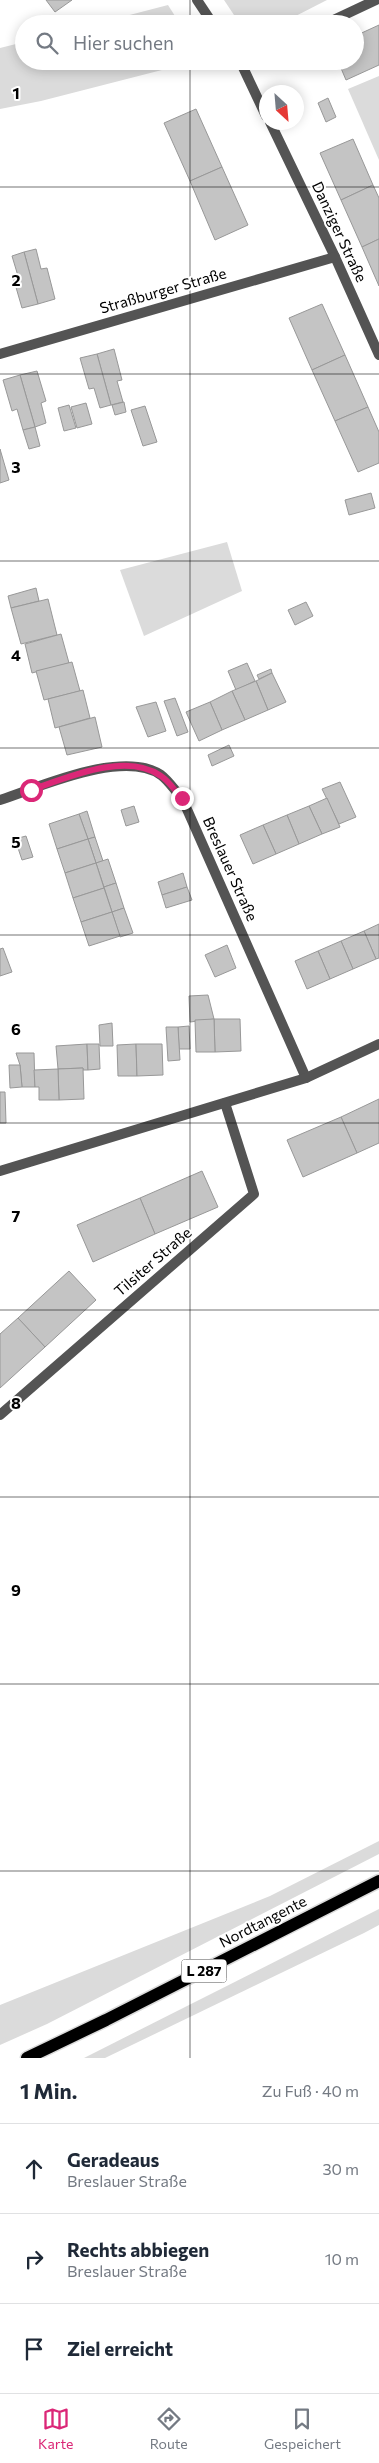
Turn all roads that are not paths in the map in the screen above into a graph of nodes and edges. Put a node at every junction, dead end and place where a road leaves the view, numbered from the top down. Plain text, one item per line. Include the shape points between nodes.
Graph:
1 (197, 0) edge
2 (376, 0) edge
3 (207, 15) edge
4 (344, 15) edge
5 (246, 70) edge
6 (259, 100) edge
7 (274, 130) edge
8 (335, 257) junction
9 (0, 354) edge
10 (379, 355) edge
11 (0, 800) edge
12 (379, 1044) edge
13 (306, 1078) junction
14 (225, 1103) junction
15 (0, 1171) edge
16 (0, 1416) edge
17 (379, 1880) edge
18 (27, 2058) edge

1 - 3 street
2 - 4 street
5 - 6 street
7 - 8 street, Danziger Straße
8 - 9 street, Straßburger Straße
8 - 10 street, Danziger Straße
11 - 13 street, Breslauer Straße via 100,768 133,766 160,775 182,798
12 - 13 street
13 - 14 street
14 - 15 street
14 - 16 street, Tilsiter Straße via 254,1194
17 - 18 main road, Nordtangente / L 287

